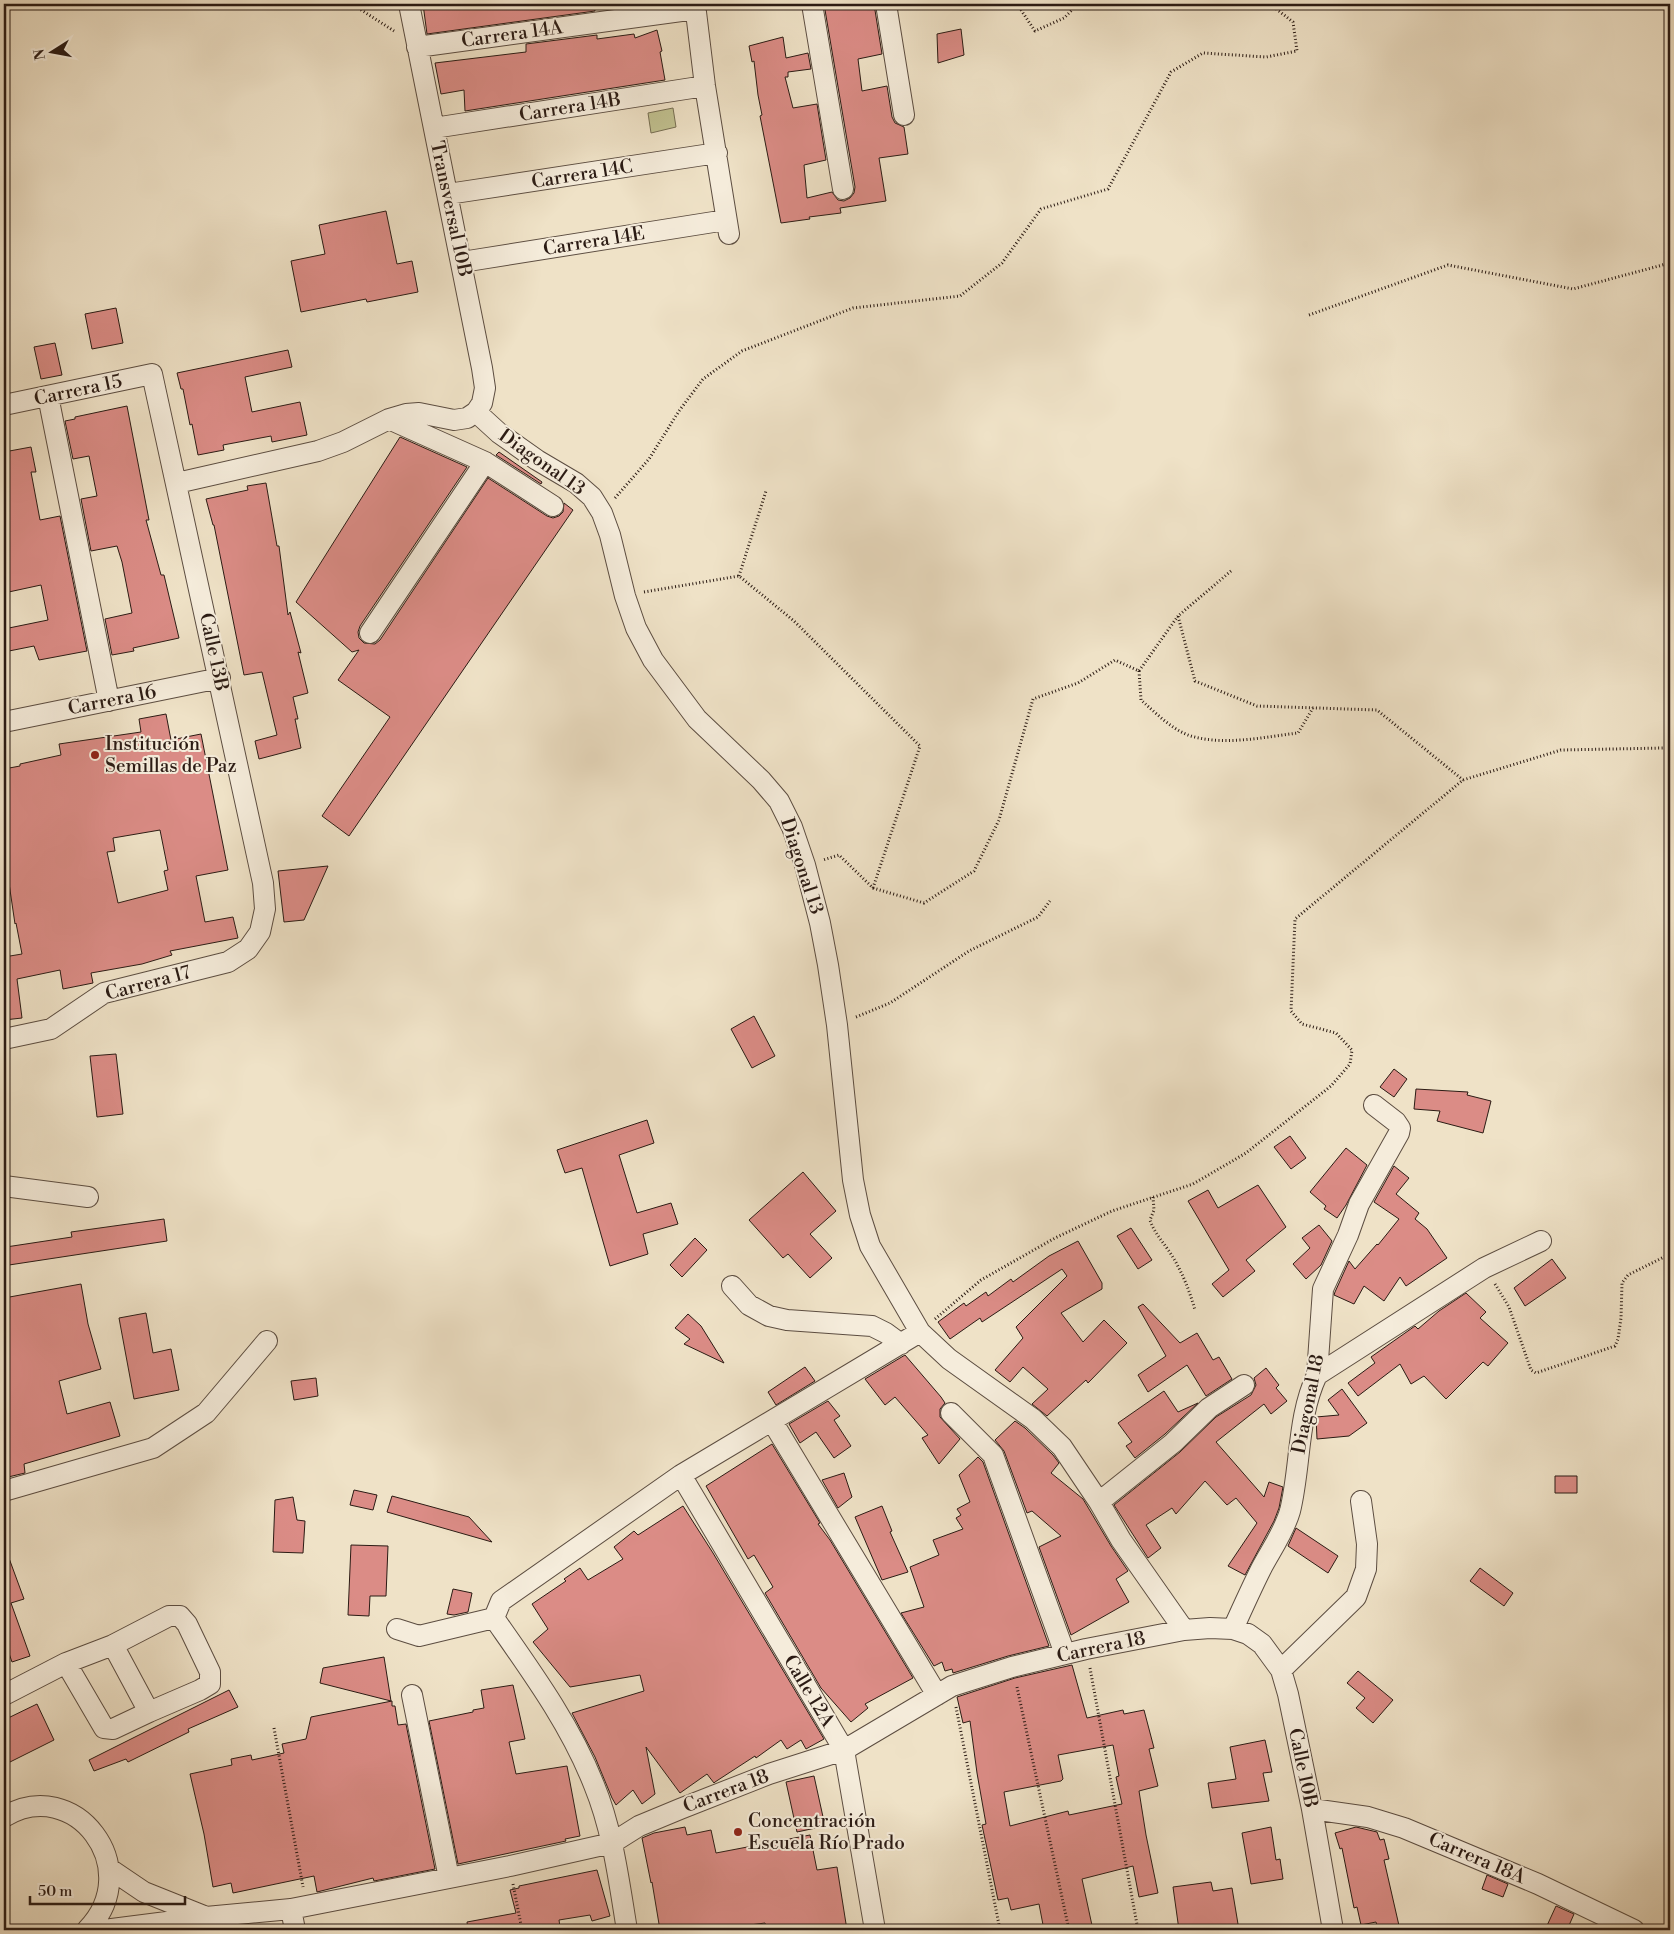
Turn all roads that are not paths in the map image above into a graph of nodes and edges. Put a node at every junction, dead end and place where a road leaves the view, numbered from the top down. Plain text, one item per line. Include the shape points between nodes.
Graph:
1 (409, 4) edge
2 (812, 4) edge
3 (886, 4) edge
4 (695, 6) edge
5 (417, 47) junction
6 (705, 86) junction
7 (904, 115) dead end
8 (434, 128) junction
9 (716, 153) junction
10 (844, 189) dead end
11 (448, 194) junction
12 (462, 262) junction
13 (152, 374) joint
14 (48, 396) junction
15 (4, 406) edge
16 (476, 412) junction
17 (389, 418) junction
18 (485, 462) junction
19 (177, 483) junction
20 (553, 506) dead end
21 (370, 633) dead end
22 (220, 678) junction
23 (109, 701) junction
24 (4, 722) edge
25 (260, 932) joint
26 (4, 1039) edge
27 (1374, 1105) dead end
28 (4, 1186) edge
29 (88, 1197) dead end
30 (1541, 1241) dead end
31 (732, 1286) dead end
32 (920, 1332) junction
33 (267, 1341) dead end
34 (901, 1344) junction
35 (1316, 1375) junction
36 (1244, 1385) dead end
37 (951, 1413) dead end
38 (772, 1421) junction
39 (681, 1475) junction
40 (4, 1491) edge
41 (1361, 1501) dead end
42 (1099, 1502) junction
43 (494, 1618) junction
44 (397, 1629) dead end
45 (1233, 1629) junction
46 (1184, 1630) junction
47 (113, 1645) junction
48 (1065, 1654) junction
49 (66, 1663) junction
50 (1281, 1670) junction
51 (945, 1690) junction
52 (4, 1694) edge
53 (412, 1696) dead end
54 (149, 1712) junction
55 (844, 1750) junction
56 (1312, 1809) junction
57 (6, 1814) edge
58 (612, 1843) junction
59 (110, 1869) junction
60 (449, 1878) junction
61 (299, 1907) junction
62 (206, 1917) junction
63 (87, 1930) edge
64 (104, 1930) edge
65 (294, 1930) edge
66 (627, 1930) edge
67 (875, 1930) edge
68 (1333, 1930) edge
69 (1634, 1930) edge

1 - 5 street, Transversal 10B
2 - 10 street
3 - 7 street
4 - 5 street, Carrera 14A
4 - 6 street
5 - 8 street, Transversal 10B
6 - 8 street, Carrera 14B
6 - 9 street
8 - 11 street, Transversal 10B
9 - 11 street, Carrera 14C
9 - 12 street, Carrera 14E via 727,227
11 - 12 street, Transversal 10B
12 - 16 street, Transversal 10B via 485,388
13 - 14 street, Carrera 15
13 - 19 street, Calle 13B
14 - 15 street, Carrera 15
14 - 23 street
16 - 17 street via 467,418 454,420 418,413
16 - 32 street, Diagonal 13 via 519,448 576,483 592,497 610,535 636,628 653,660 698,719 779,801 792,827 805,865 828,965 860,1215 870,1246
17 - 18 street
17 - 19 street via 318,451
18 - 20 street
18 - 21 street
19 - 22 street, Calle 13B
22 - 23 street, Carrera 16
22 - 25 street, Calle 13B via 263,883 265,909
23 - 24 street, Carrera 16
25 - 26 street, Carrera 17 via 248,949 228,962 104,993 51,1029
27 - 35 street, Diagonal 18 via 1396,1122 1399,1133 1359,1204 1323,1289
28 - 29 street
30 - 35 street via 1484,1268
31 - 34 street via 749,1305 769,1316 872,1326
32 - 34 street
32 - 42 street, Diagonal 13 via 950,1359 1047,1432 1062,1447
33 - 40 street via 206,1413 153,1448
34 - 38 street
35 - 45 street, Diagonal 18 via 1302,1430 1290,1511
36 - 42 street via 1209,1408 1173,1443
37 - 48 street via 993,1455
38 - 39 street
38 - 51 street
39 - 43 street via 501,1600
39 - 55 street, Calle 12A
41 - 50 street via 1367,1544 1366,1569 1356,1597
42 - 46 street, Diagonal 13 via 1135,1563
43 - 44 street via 419,1636
43 - 58 street via 567,1730 595,1786
45 - 46 street, Carrera 18
45 - 50 street, Calle 10B via 1262,1644
46 - 48 street, Carrera 18
47 - 49 street
47 - 54 street
47 - 54 street via 168,1616 180,1616 187,1624 210,1672 210,1684
48 - 51 street, Carrera 18 via 1012,1667
49 - 52 street
49 - 54 street via 104,1728 114,1729
50 - 56 street, Calle 10B
51 - 55 street, Carrera 18
53 - 60 street
55 - 58 street, Carrera 18 via 769,1774 680,1809 640,1826
55 - 67 street, Calle 12A
56 - 68 street, Calle 10B
56 - 69 street, Carrera 18A via 1368,1818 1404,1828 1538,1884
57 - 59 street via 42,1807 74,1816 98,1838
58 - 60 street, Carrera 18
58 - 66 street
59 - 62 street, Carrera 18 via 144,1892
59 - 63 street via 108,1898
60 - 61 street, Carrera 18
61 - 62 street, Carrera 18
61 - 65 street
62 - 64 street, Carrera 18

